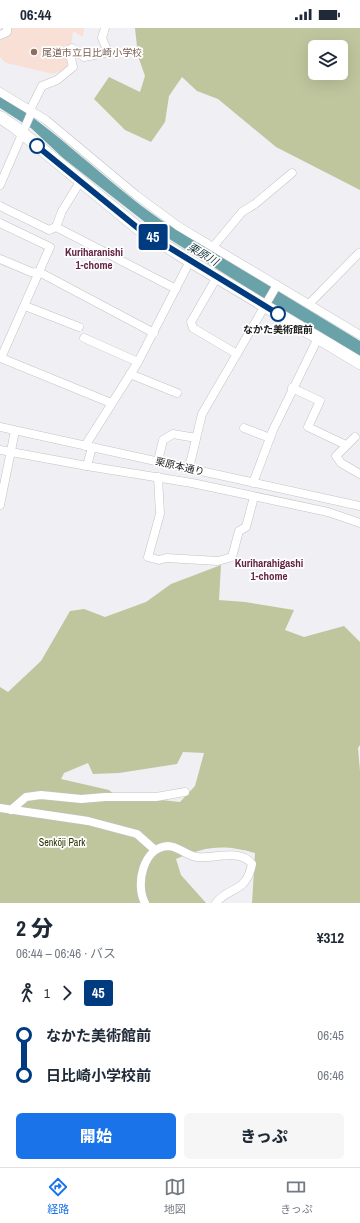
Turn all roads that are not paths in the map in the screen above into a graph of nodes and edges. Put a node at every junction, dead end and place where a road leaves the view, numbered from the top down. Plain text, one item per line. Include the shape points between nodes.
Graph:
1 (7, 28) edge
2 (105, 28) edge
3 (0, 35) edge
4 (0, 92) edge
5 (31, 112) junction
6 (0, 117) edge
7 (24, 130) junction
8 (292, 173) dead end
9 (80, 182) junction
10 (0, 185) edge
11 (0, 206) edge
12 (0, 223) edge
13 (56, 227) junction
14 (213, 247) junction
15 (360, 254) edge
16 (0, 259) edge
17 (190, 262) junction
18 (37, 273) junction
19 (217, 277) junction
20 (276, 287) junction
21 (176, 289) junction
22 (267, 303) junction
23 (309, 304) junction
24 (25, 306) junction
25 (79, 327) dead end
26 (154, 333) junction
27 (360, 335) edge
28 (84, 338) dead end
29 (318, 338) junction
30 (237, 354) junction
31 (138, 362) junction
32 (360, 363) edge
33 (130, 374) junction
34 (292, 388) junction
35 (177, 393) dead end
36 (112, 403) junction
37 (0, 427) edge
38 (244, 428) dead end
39 (15, 431) junction
40 (355, 436) dead end
41 (196, 438) junction
42 (270, 438) junction
43 (346, 445) junction
44 (88, 447) junction
45 (0, 450) edge
46 (11, 453) junction
47 (158, 461) junction
48 (87, 466) junction
49 (189, 468) junction
50 (211, 473) junction
51 (360, 474) edge
52 (158, 477) junction
53 (252, 483) junction
54 (209, 487) junction
55 (254, 497) junction
56 (0, 505) edge
57 (360, 506) edge
58 (360, 523) edge
59 (185, 792) dead end
60 (0, 808) edge
61 (11, 810) junction
62 (156, 850) junction
63 (145, 903) edge
64 (216, 903) edge

1 - 3 street via 7,32
2 - 5 street via 102,38 108,50 105,53 84,57 72,48 69,50 73,67 57,80 42,86
4 - 5 street
5 - 7 street
5 - 14 street via 46,120 158,212
6 - 7 highway
7 - 9 highway
7 - 10 street
8 - 14 street via 242,212
9 - 13 street via 62,211
9 - 17 highway via 139,229
11 - 13 street via 49,230
12 - 18 street via 50,247
13 - 21 street
14 - 20 street
15 - 23 street via 358,253
16 - 18 street
17 - 19 highway
17 - 21 street
18 - 24 street
18 - 26 street
19 - 22 highway
19 - 30 street via 191,322 193,328
20 - 22 street
20 - 23 street
21 - 26 street
22 - 29 highway
22 - 30 street
23 - 27 street
24 - 25 street
24 - 36 street via 1,358
26 - 31 street
28 - 31 street
29 - 32 highway
29 - 34 street
30 - 41 street via 202,414
31 - 33 street
33 - 35 street
33 - 36 street
34 - 42 street
34 - 43 street via 320,401 308,426
36 - 44 street
37 - 39 street, 栗原本通り
38 - 42 street
39 - 44 street, 栗原本通り
39 - 46 street
40 - 43 street
41 - 47 street via 173,434 163,440
41 - 49 street
42 - 53 street
43 - 51 street via 336,456 341,463
44 - 47 street, 栗原本通り
44 - 48 street
45 - 46 street
46 - 48 street
46 - 56 street
47 - 49 street, 栗原本通り
48 - 52 street
49 - 50 street, 栗原本通り
50 - 53 street, 栗原本通り
50 - 54 street
52 - 54 street
52 - 55 street via 160,514 148,557 159,560 166,558 218,561 232,557 239,531 246,527
53 - 57 street, 栗原本通り
54 - 55 street
55 - 58 street via 328,512
59 - 61 street via 156,797 80,799 40,795 26,797
60 - 61 street
61 - 62 street via 88,821 137,834
62 - 63 street via 147,859 140,884 141,896
62 - 64 street via 170,846 195,857 248,858 252,864 244,883

